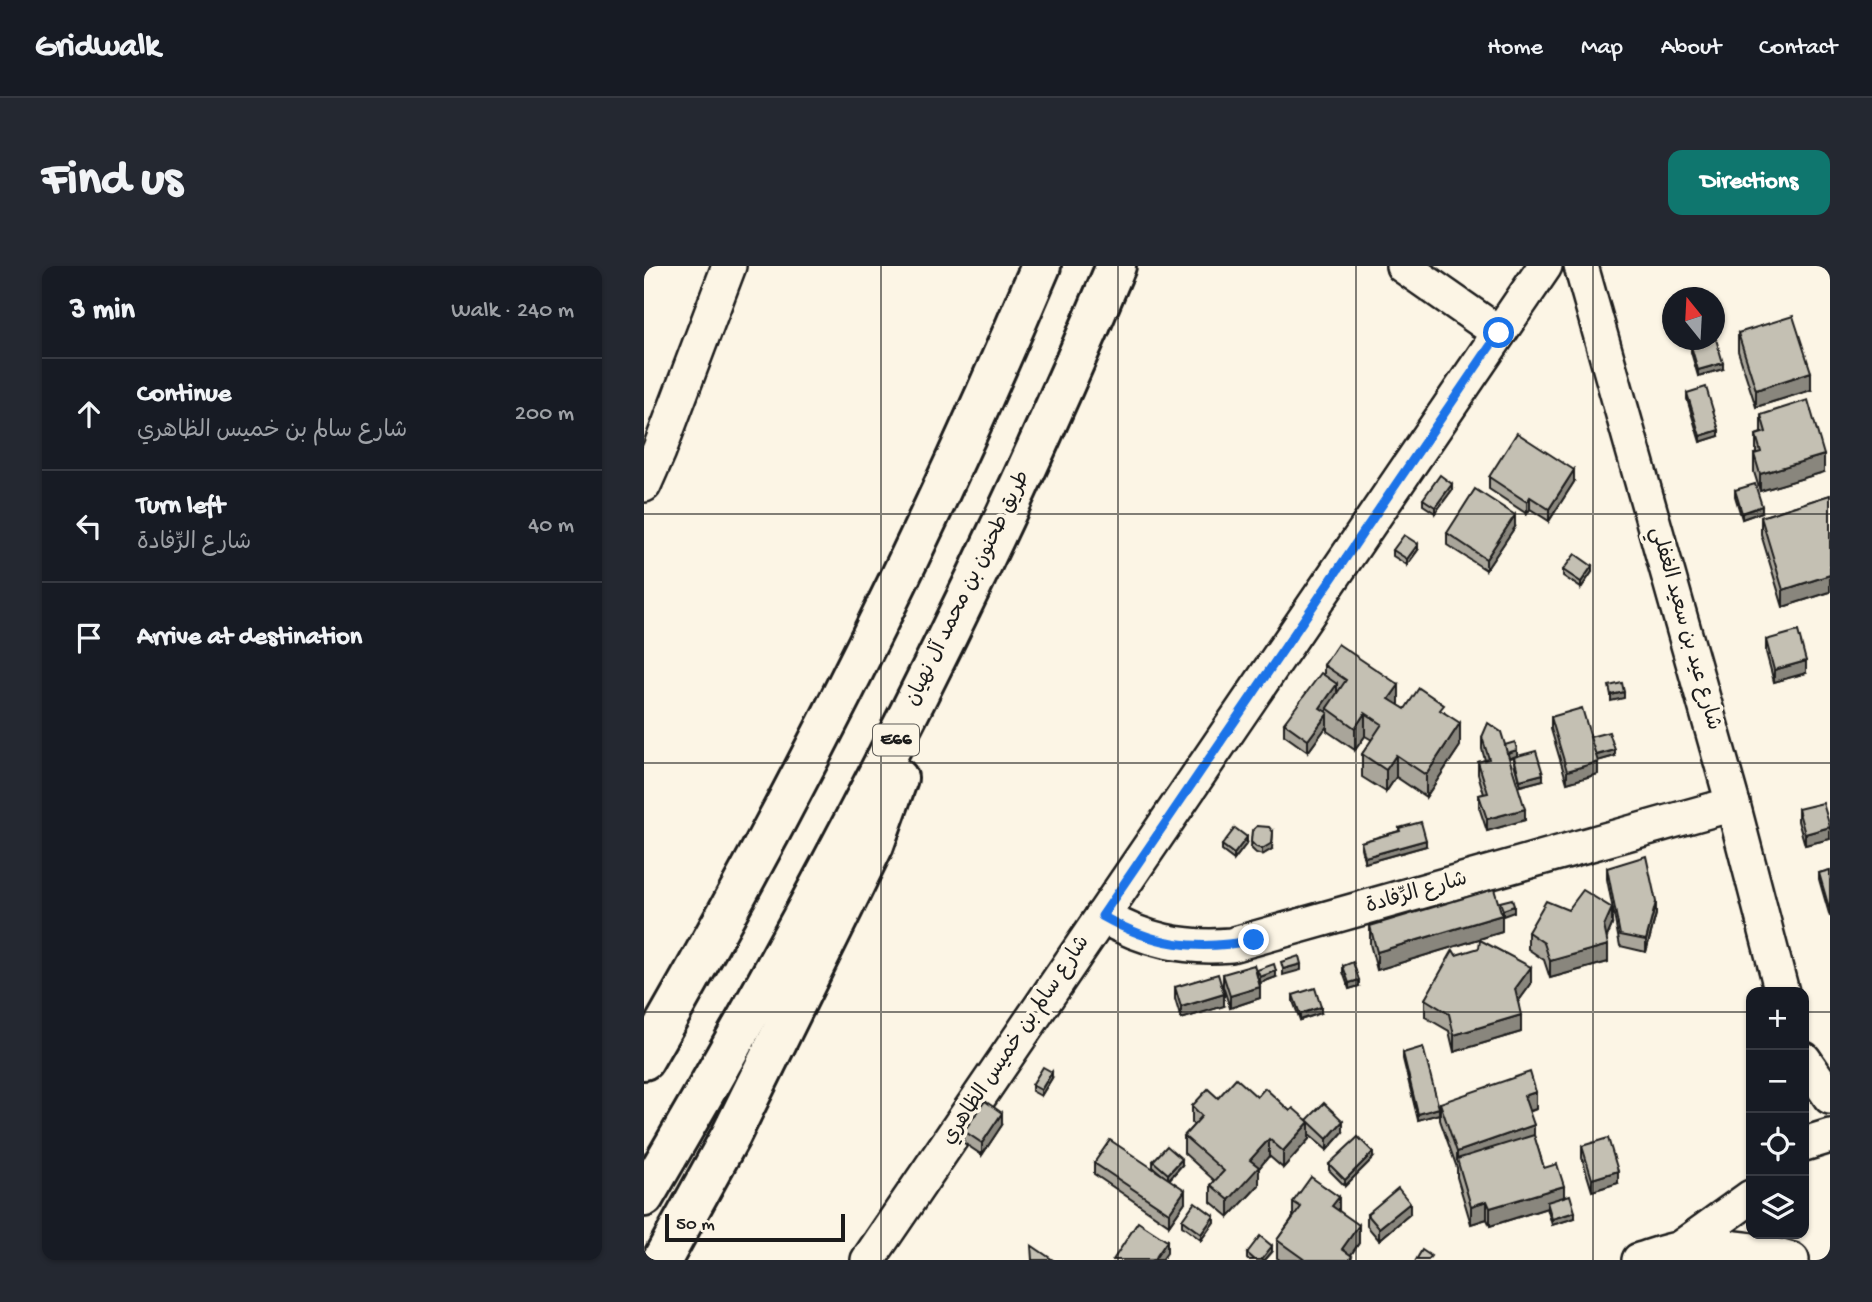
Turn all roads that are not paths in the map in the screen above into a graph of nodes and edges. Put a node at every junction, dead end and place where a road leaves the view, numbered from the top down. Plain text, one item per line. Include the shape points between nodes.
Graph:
1 (729, 266) edge
2 (1041, 266) edge
3 (1116, 266) edge
4 (1403, 266) edge
5 (1545, 266) edge
6 (1581, 266) edge
7 (1499, 333) junction
8 (644, 485) edge
9 (909, 712) junction
10 (1733, 804) junction
11 (1102, 916) junction
12 (1781, 987) edge
13 (644, 1060) edge
14 (1809, 1066) edge
15 (1830, 1097) edge
16 (1830, 1136) edge
17 (1809, 1142) edge
18 (644, 1197) edge
19 (1746, 1201) edge
20 (1777, 1239) edge
21 (1680, 1248) junction
22 (662, 1260) edge
23 (867, 1260) edge
24 (1639, 1260) edge
25 (1793, 1260) edge

1 - 8 street
2 - 13 highway via 850,676 733,902
3 - 9 highway, طريق طحنون بن محمد آل نهيان / E66 via 1021,485
4 - 7 street
5 - 7 street, شارع سالم بن خميس الظاهري
6 - 10 street, شارع عيد بن سعيد الغفلي
7 - 11 street, شارع سالم بن خميس الظاهري
9 - 18 highway, طريق طحنون بن محمد آل نهيان / E66 via 775,967
9 - 22 highway via 904,759 874,845 731,1135
10 - 11 street, شارع الرِّفادة via 1231,945 1164,942
10 - 12 street, شارع عيد بن سعيد الغفلي
11 - 23 street, شارع سالم بن خميس الظاهري
14 - 15 street
16 - 17 street
19 - 21 street
20 - 25 street
21 - 24 street
21 - 25 street via 1738,1248

